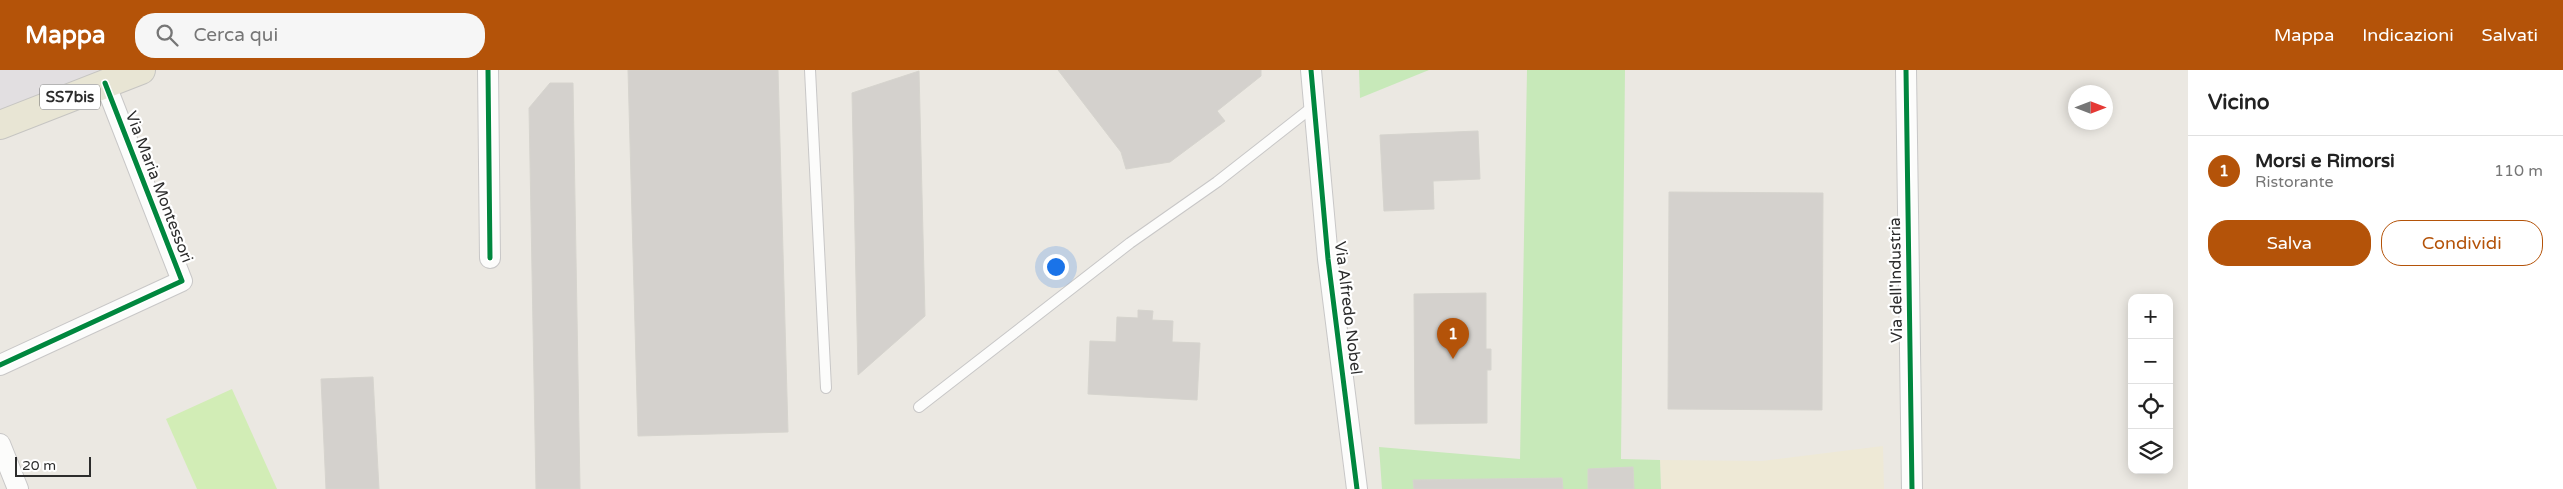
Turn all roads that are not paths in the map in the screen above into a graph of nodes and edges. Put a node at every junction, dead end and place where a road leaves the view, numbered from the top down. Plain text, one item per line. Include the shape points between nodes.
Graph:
1 (141, 70) edge
2 (488, 70) edge
3 (810, 70) edge
4 (1311, 70) edge
5 (1906, 70) edge
6 (105, 83) junction
7 (1314, 104) junction
8 (0, 125) edge
9 (490, 258) dead end
10 (0, 365) edge
11 (826, 388) dead end
12 (919, 407) dead end
13 (0, 444) edge
14 (18, 489) edge
15 (1358, 489) edge
16 (1912, 489) edge

1 - 6 main road, SS7bis
2 - 9 street
3 - 11 lane
4 - 7 street, Via Alfredo Nobel
5 - 16 street, Via dell'Industria
6 - 8 main road, SS7bis
6 - 10 street, Via Maria Montessori via 182,281
7 - 12 lane via 1217,182 1130,243
7 - 15 street, Via Alfredo Nobel via 1328,259
13 - 14 street

